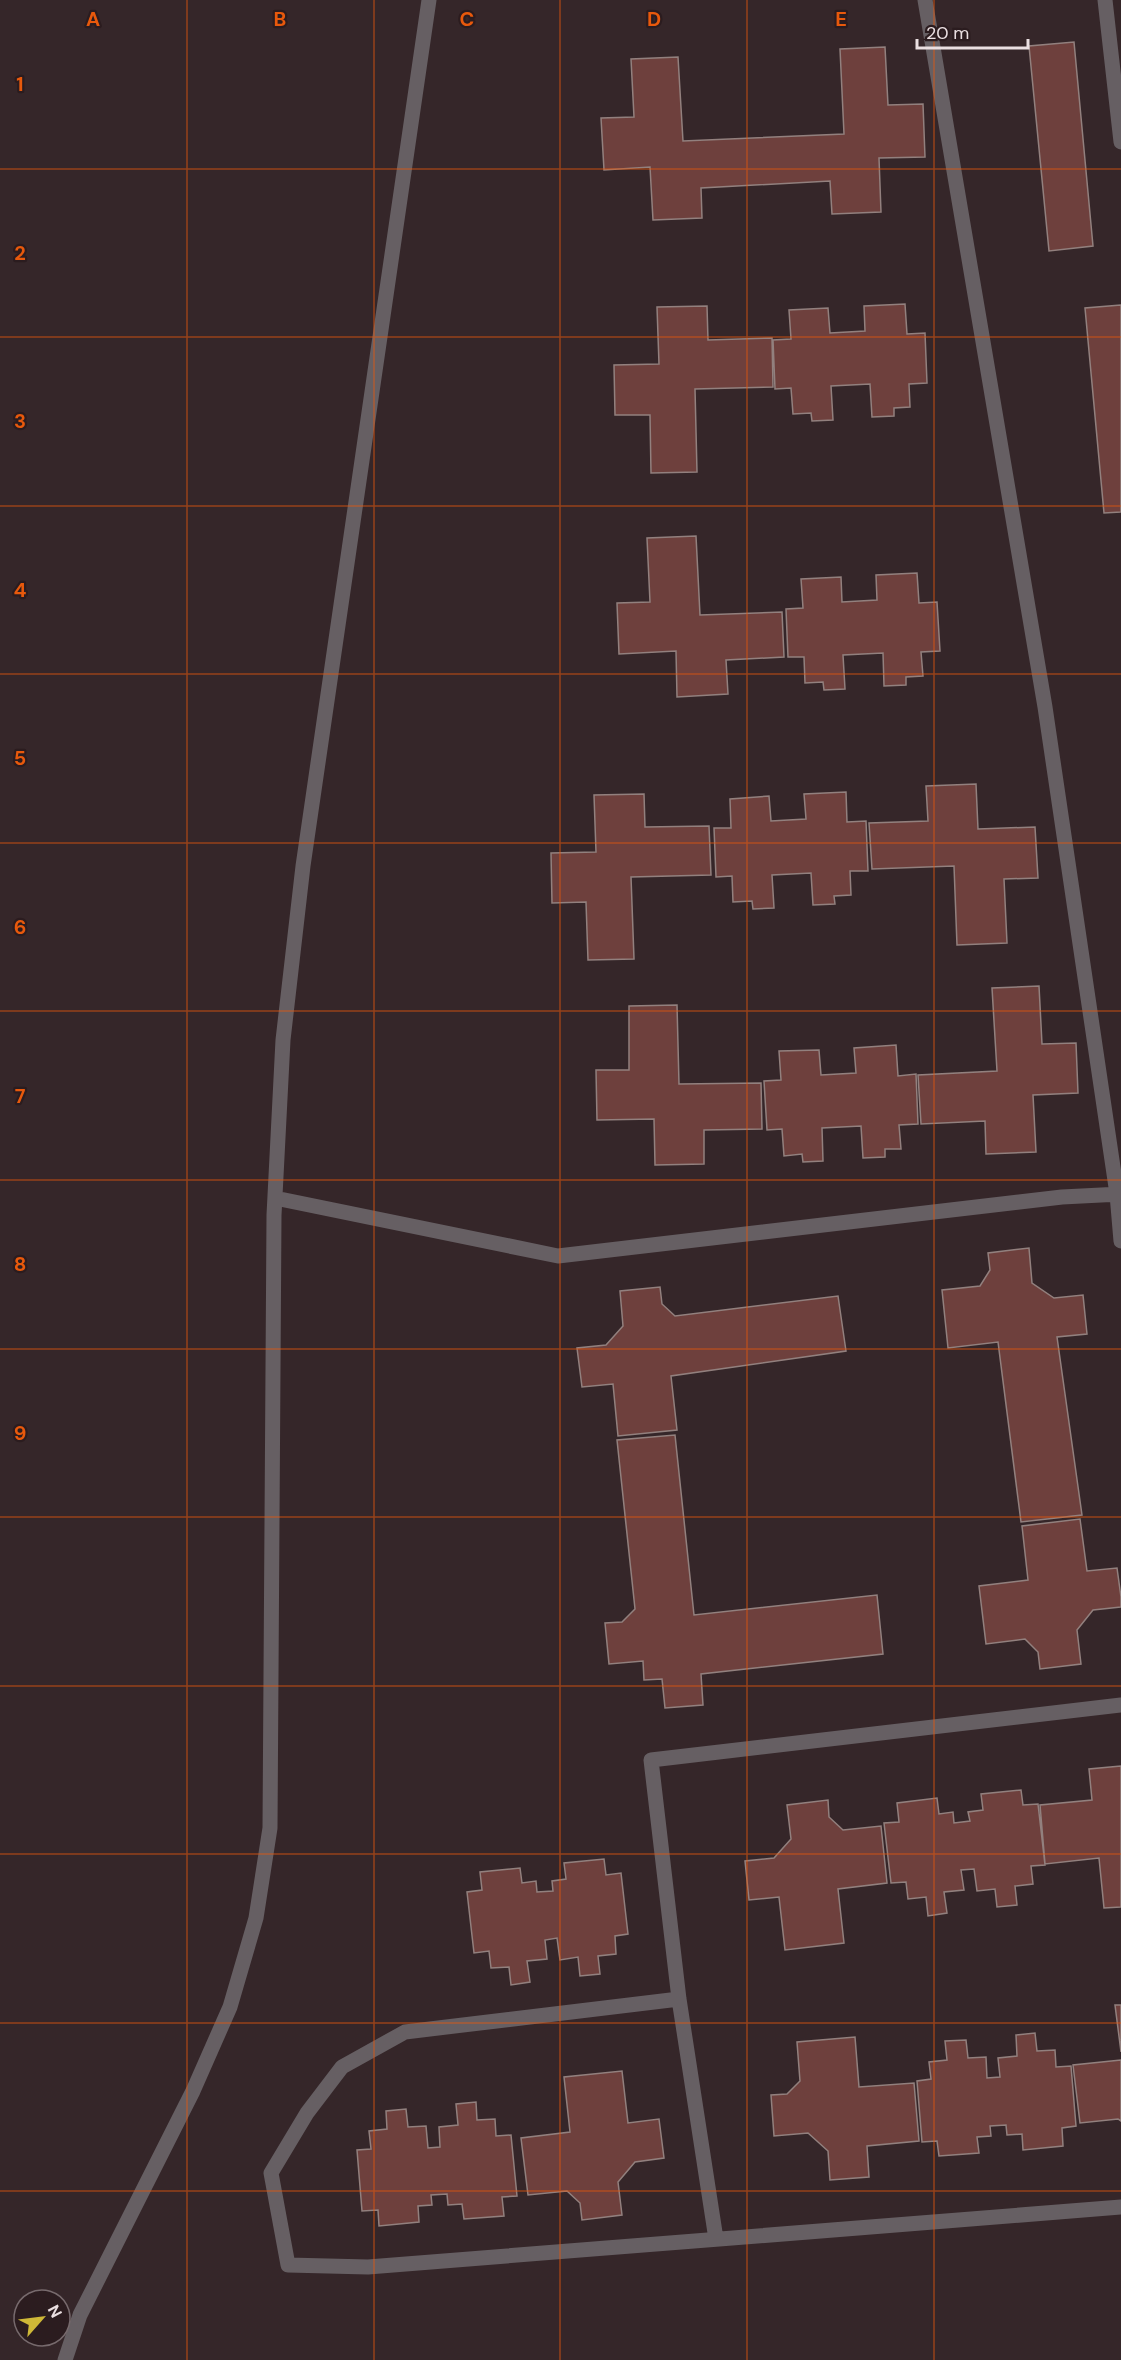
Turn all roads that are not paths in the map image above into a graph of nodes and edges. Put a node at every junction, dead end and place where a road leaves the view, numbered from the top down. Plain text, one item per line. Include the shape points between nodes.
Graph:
1 (429, 0) edge
2 (925, 0) edge
3 (1105, 0) edge
4 (1121, 142) edge
5 (1119, 1194) edge
6 (275, 1198) junction
7 (1121, 1241) edge
8 (1121, 1705) edge
9 (679, 1999) junction
10 (1121, 2207) edge
11 (716, 2239) junction
12 (65, 2360) edge

1 - 6 street via 293,942 283,1040
2 - 5 street via 1045,707
3 - 4 street
5 - 6 street via 1062,1197 558,1256
5 - 7 street
6 - 12 street via 270,1828 260,1896 244,1963 213,2049 80,2315
8 - 9 street via 651,1760
9 - 11 street
9 - 11 street via 405,2032 342,2067 307,2113 272,2173 288,2265 368,2267
10 - 11 street

